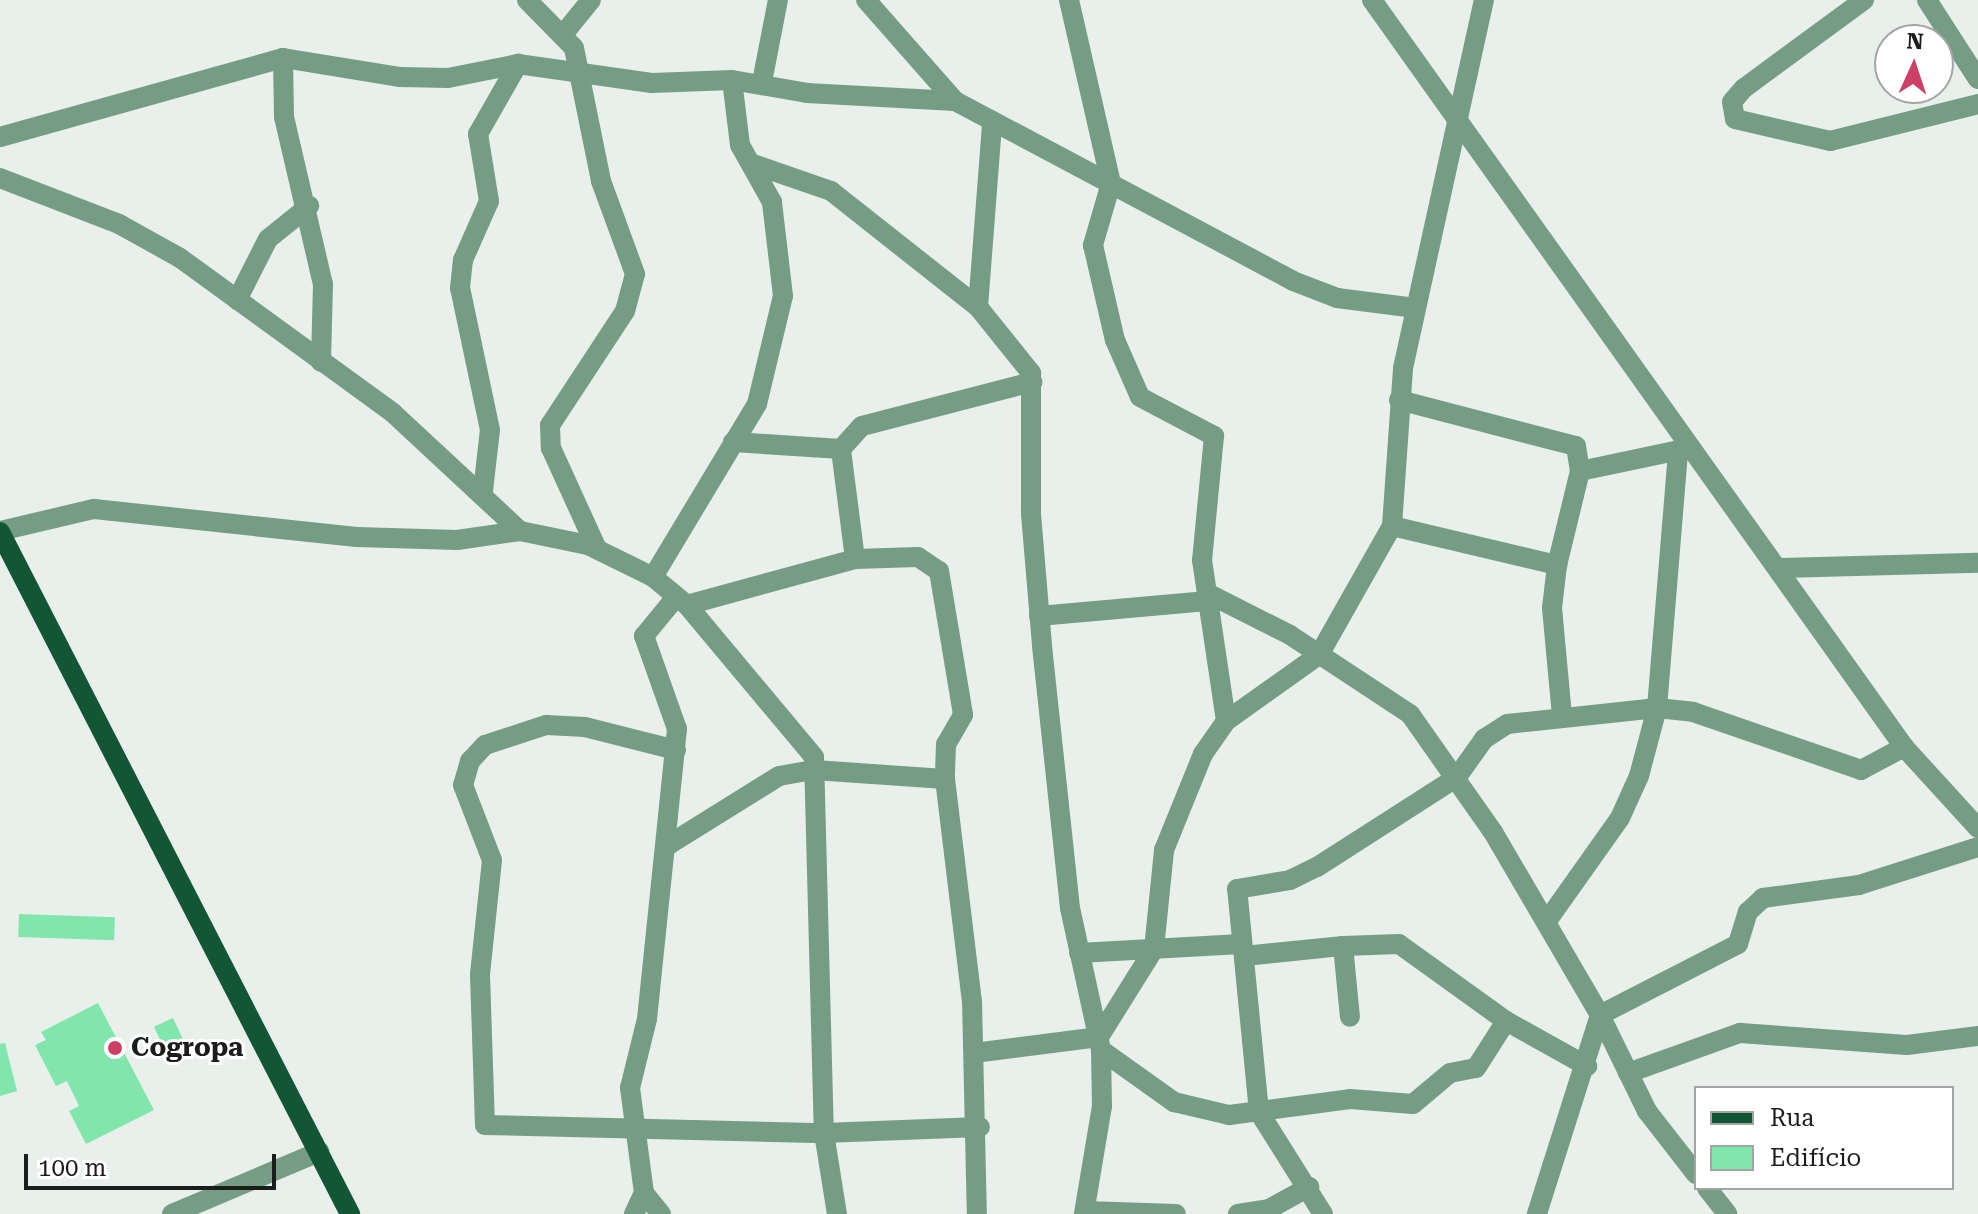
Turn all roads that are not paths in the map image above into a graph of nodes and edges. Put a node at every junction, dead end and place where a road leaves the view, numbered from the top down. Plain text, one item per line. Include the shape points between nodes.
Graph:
1 (527, 0) edge
2 (591, 0) edge
3 (778, 0) edge
4 (866, 0) edge
5 (1372, 0) edge
6 (1484, 0) edge
7 (1864, 0) edge
8 (1927, 0) edge
9 (1075, 3) edge
10 (565, 32) junction
11 (283, 58) junction
12 (518, 64) junction
13 (576, 68) junction
14 (1978, 79) edge
15 (732, 80) junction
16 (762, 82) junction
17 (955, 101) junction
18 (1978, 104) edge
19 (1457, 119) junction
20 (992, 123) junction
21 (0, 137) edge
22 (753, 164) junction
23 (0, 178) edge
24 (1111, 183) junction
25 (309, 206) junction
26 (237, 300) junction
27 (978, 307) junction
28 (1415, 308) junction
29 (321, 362) junction
30 (1032, 382) junction
31 (1399, 400) junction
32 (733, 442) junction
33 (841, 449) junction
34 (1684, 450) junction
35 (1580, 471) junction
36 (483, 491) junction
37 (1392, 526) junction
38 (520, 531) junction
39 (0, 532) edge
40 (597, 549) junction
41 (855, 559) junction
42 (1978, 563) edge
43 (1557, 565) junction
44 (1781, 568) junction
45 (653, 577) junction
46 (1207, 597) junction
47 (681, 601) junction
48 (1039, 616) junction
49 (1319, 655) junction
50 (1657, 708) junction
51 (1562, 715) junction
52 (1226, 721) junction
53 (1904, 747) junction
54 (676, 750) junction
55 (814, 770) junction
56 (1457, 777) junction
57 (945, 779) junction
58 (1978, 828) edge
59 (665, 847) junction
60 (1978, 847) edge
61 (1547, 921) junction
62 (1343, 946) junction
63 (1154, 949) junction
64 (1242, 950) junction
65 (1079, 953) junction
66 (1600, 1015) junction
67 (1350, 1017) dead end
68 (1506, 1021) junction
69 (1978, 1036) edge
70 (1100, 1044) junction
71 (974, 1053) junction
72 (1587, 1066) junction
73 (1628, 1073) junction
74 (1259, 1112) junction
75 (980, 1127) junction
76 (639, 1130) junction
77 (824, 1133) junction
78 (319, 1152) junction
79 (1694, 1171) edge
80 (1309, 1187) junction
81 (1709, 1190) edge
82 (644, 1193) junction
83 (1084, 1212) edge
84 (172, 1214) edge
85 (350, 1214) edge
86 (634, 1214) edge
87 (661, 1214) edge
88 (837, 1214) edge
89 (977, 1214) edge
90 (1176, 1214) edge
91 (1238, 1214) edge
92 (1323, 1214) edge
93 (1537, 1214) edge
94 (1727, 1214) edge

1 - 10 street
2 - 10 street
3 - 16 street
4 - 17 street
5 - 19 street
6 - 19 street
7 - 18 street via 1744,88 1732,102 1735,119 1830,141
8 - 14 street
9 - 24 street
10 - 13 street
11 - 12 street via 428,78
11 - 21 street
11 - 25 street via 287,138
12 - 13 street
12 - 36 street via 478,134 489,201 463,260 460,288 490,430
13 - 15 street via 652,83
13 - 40 street via 601,181 635,274 625,311 550,425 551,448
15 - 16 street
15 - 22 street via 740,145
16 - 17 street via 807,93
17 - 20 street
19 - 28 street
19 - 34 street
20 - 24 street
20 - 27 street
22 - 27 street via 831,191
22 - 32 street via 772,202 783,296 757,404
23 - 26 street via 119,224
24 - 28 street via 1293,281 1337,298
24 - 46 street via 1093,245 1115,340 1140,397 1214,436 1203,532
25 - 26 street via 268,239
25 - 29 street via 324,296
26 - 29 street
27 - 30 street via 1019,350
28 - 31 street
29 - 36 street
30 - 33 street via 862,426
30 - 48 street
31 - 35 street via 1566,440 1581,456
31 - 37 street
32 - 33 street
32 - 45 street
33 - 41 street
34 - 35 street
34 - 44 street
34 - 50 street
35 - 43 street
36 - 38 street
37 - 43 street
37 - 49 street
38 - 39 street via 457,540 357,537 94,509
38 - 40 street
39 - 78 main road
40 - 45 street
41 - 47 street
41 - 57 street via 918,557 939,571 963,715 946,744
42 - 44 street
43 - 51 street via 1552,608
44 - 53 street
45 - 47 street
46 - 48 street
46 - 49 street
46 - 52 street
47 - 54 street via 644,636 674,712
47 - 55 street via 803,739
48 - 65 street
49 - 52 street
49 - 56 street via 1410,714
50 - 51 street
50 - 53 street via 1707,716 1861,770
50 - 61 street via 1629,802
51 - 56 street via 1507,724 1484,739
52 - 63 street via 1183,794 1164,850
53 - 58 street
54 - 59 street
54 - 76 street via 585,727 546,725 485,745 470,761 463,785 492,860 480,975 485,1125
55 - 57 street
55 - 59 street via 748,790
55 - 77 street
56 - 61 street
56 - 64 street via 1305,874 1237,889
57 - 71 street
59 - 76 street via 647,1019 630,1088
60 - 66 street via 1859,885 1763,898 1748,912 1738,944
61 - 66 street
62 - 64 street
62 - 67 street
62 - 68 street via 1399,944
63 - 64 street
63 - 65 street
63 - 70 street
64 - 74 street
65 - 70 street
66 - 72 street
66 - 73 street
68 - 72 street
68 - 74 street via 1476,1068 1450,1073 1422,1100 1350,1099
69 - 73 street via 1907,1045 1740,1033
70 - 71 street
70 - 74 street via 1174,1102 1229,1115
70 - 83 street via 1102,1106
71 - 75 street
72 - 93 street
73 - 79 street
74 - 80 street
75 - 77 street
75 - 89 street
76 - 77 street
76 - 82 street
77 - 88 street
78 - 84 street
78 - 85 main road
80 - 91 street via 1269,1209
80 - 92 street
81 - 94 street
82 - 86 street
82 - 87 street
83 - 90 street

